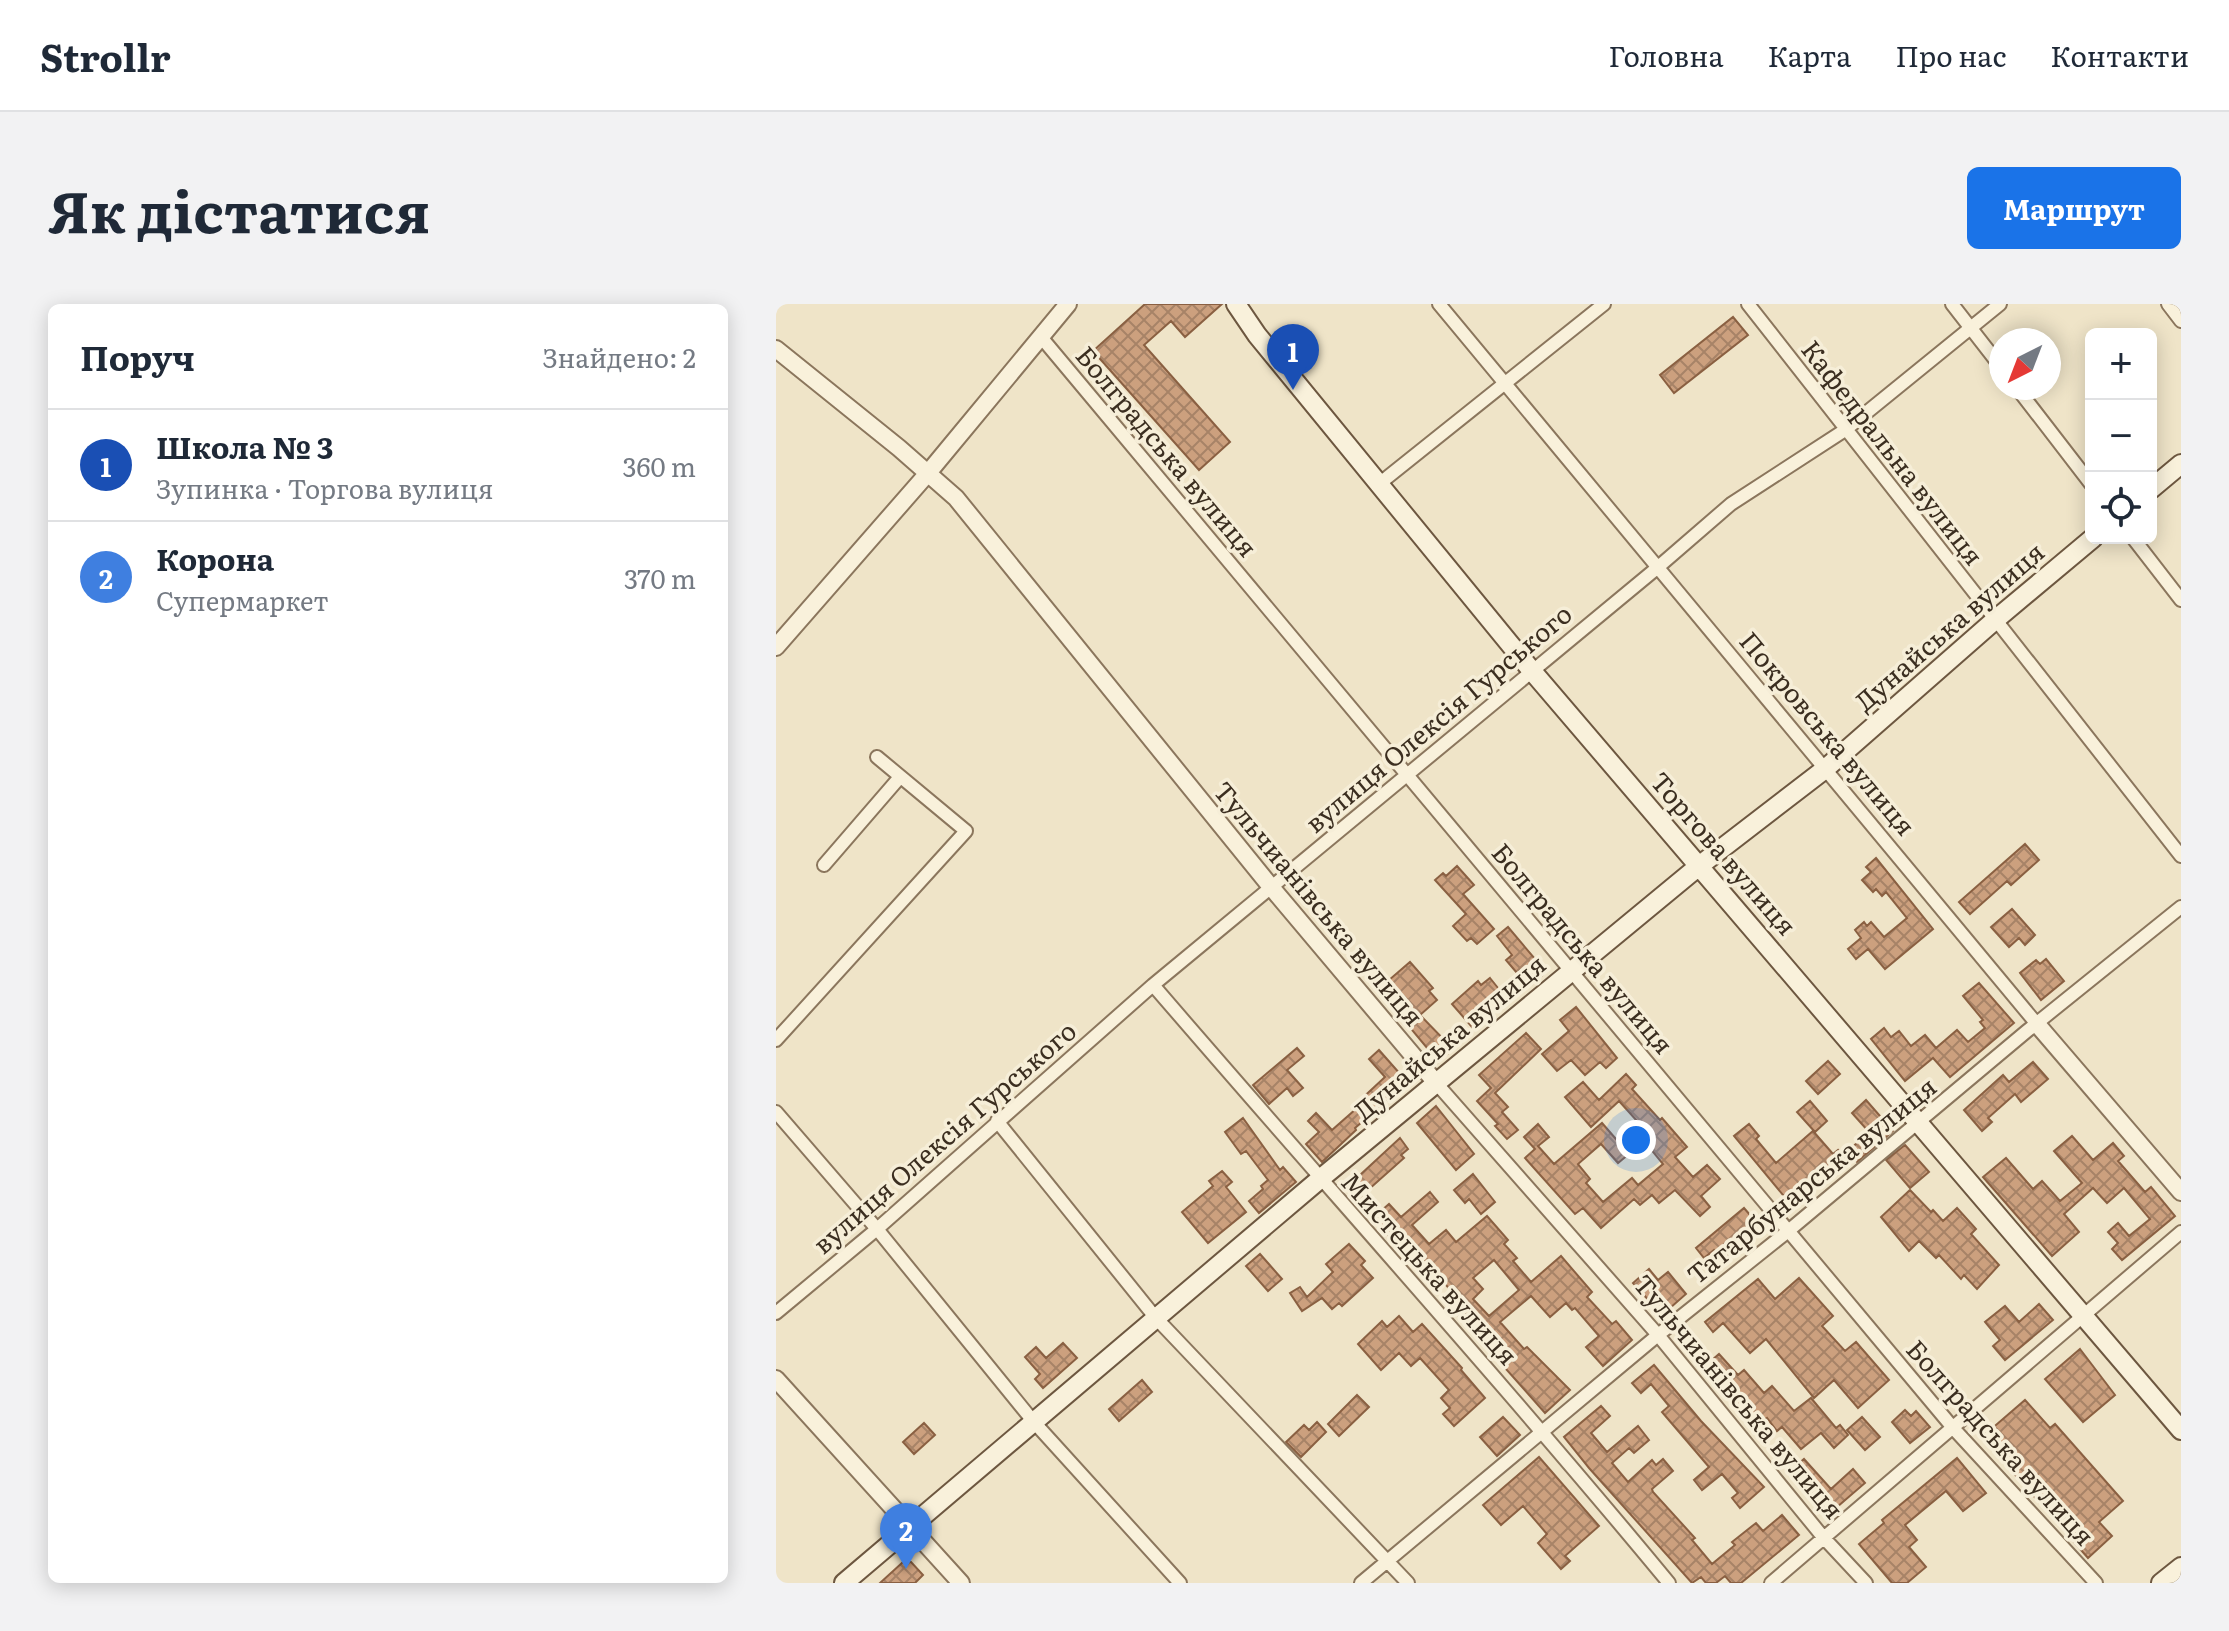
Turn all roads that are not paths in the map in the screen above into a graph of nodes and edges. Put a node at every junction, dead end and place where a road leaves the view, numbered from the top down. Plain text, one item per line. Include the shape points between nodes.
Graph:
1 (1068, 304) edge
2 (1236, 304) edge
3 (1439, 304) edge
4 (1604, 304) edge
5 (1748, 304) edge
6 (1952, 304) edge
7 (2000, 304) edge
8 (2168, 304) edge
9 (2181, 321) edge
10 (1971, 327) junction
11 (1041, 337) junction
12 (776, 349) edge
13 (1989, 351) edge
14 (1507, 383) junction
15 (2026, 400) edge
16 (1845, 430) junction
17 (2181, 464) edge
18 (928, 473) junction
19 (2085, 476) edge
20 (1379, 484) junction
21 (2157, 484) edge
22 (2086, 544) edge
23 (2138, 544) edge
24 (1657, 568) junction
25 (2181, 600) edge
26 (1995, 620) junction
27 (776, 647) edge
28 (1532, 671) junction
29 (877, 757) dead end
30 (1825, 769) junction
31 (1407, 774) junction
32 (900, 777) junction
33 (2181, 856) edge
34 (824, 865) dead end
35 (1699, 866) junction
36 (1271, 887) junction
37 (2181, 907) edge
38 (1571, 970) junction
39 (1153, 985) junction
40 (2036, 1023) junction
41 (776, 1040) edge
42 (1437, 1084) junction
43 (776, 1112) edge
44 (997, 1121) junction
45 (1917, 1124) junction
46 (1320, 1179) junction
47 (2181, 1192) edge
48 (877, 1229) junction
49 (1787, 1232) junction
50 (2181, 1232) edge
51 (776, 1313) edge
52 (2083, 1316) junction
53 (1155, 1317) junction
54 (1658, 1335) junction
55 (776, 1379) edge
56 (1033, 1421) junction
57 (1954, 1429) junction
58 (2181, 1430) edge
59 (1544, 1432) junction
60 (910, 1527) junction
61 (1823, 1537) junction
62 (1388, 1561) junction
63 (2181, 1567) edge
64 (844, 1583) edge
65 (961, 1583) edge
66 (1180, 1583) edge
67 (1361, 1583) edge
68 (1408, 1583) edge
69 (1669, 1583) edge
70 (1771, 1583) edge
71 (1866, 1583) edge
72 (2096, 1583) edge
73 (2161, 1583) edge

1 - 11 street
2 - 20 main road, Торгова вулиця
3 - 14 street, Покровська вулиця
4 - 14 street
5 - 16 street, Кафедральна вулиця
6 - 10 street
7 - 10 street, вулиця Олексія Гурського
8 - 9 street
10 - 13 street
10 - 16 street, вулиця Олексія Гурського
11 - 18 street
11 - 31 street, Болградська вулиця
12 - 18 street, Тульчианівська вулиця
14 - 20 street
14 - 24 street, Покровська вулиця
15 - 19 street
16 - 24 street, вулиця Олексія Гурського via 1731,504
16 - 26 street, Кафедральна вулиця
17 - 21 main road
18 - 27 street
18 - 36 street, Тульчианівська вулиця via 956,498
20 - 28 main road, Торгова вулиця
22 - 26 main road, Дунайська вулиця
23 - 25 street
24 - 28 street, вулиця Олексія Гурського
24 - 30 street, Покровська вулиця
26 - 30 main road, Дунайська вулиця
26 - 33 street, Кафедральна вулиця
28 - 31 street, вулиця Олексія Гурського
28 - 35 main road, Торгова вулиця
29 - 32 street
30 - 35 main road, Дунайська вулиця
30 - 40 street, Покровська вулиця
31 - 36 street, вулиця Олексія Гурського
31 - 38 street, Болградська вулиця
32 - 34 street
32 - 41 street via 966,831
35 - 38 main road, Дунайська вулиця
35 - 45 main road, Торгова вулиця
36 - 39 street, вулиця Олексія Гурського
36 - 42 street, Тульчианівська вулиця
37 - 40 street, Татарбунарська вулиця
38 - 42 main road, Дунайська вулиця
38 - 49 street, Болградська вулиця
39 - 44 street, вулиця Олексія Гурського
39 - 46 street, Мистецька вулиця
40 - 45 street, Татарбунарська вулиця
40 - 47 street, Покровська вулиця
42 - 46 main road, Дунайська вулиця
42 - 54 street, Тульчианівська вулиця
43 - 48 street
44 - 48 street, вулиця Олексія Гурського
44 - 53 street
45 - 49 street, Татарбунарська вулиця
45 - 52 main road, Торгова вулиця
46 - 53 main road, Дунайська вулиця
46 - 59 street, Мистецька вулиця
48 - 51 street, вулиця Олексія Гурського
48 - 56 street
49 - 54 street, Татарбунарська вулиця
49 - 57 street, Болградська вулиця
50 - 52 street
52 - 57 street
52 - 58 main road, Торгова вулиця
53 - 56 main road, Дунайська вулиця
53 - 62 street
54 - 59 street, Татарбунарська вулиця
54 - 61 street, Тульчианівська вулиця
55 - 60 street
56 - 60 main road, Дунайська вулиця
56 - 66 street
57 - 61 street
57 - 72 street, Болградська вулиця
59 - 62 street, Татарбунарська вулиця
59 - 69 street, Мистецька вулиця
60 - 64 main road, Дунайська вулиця
60 - 65 street
61 - 70 street
61 - 71 street, Тульчианівська вулиця
62 - 67 street, Татарбунарська вулиця
62 - 68 street
63 - 73 main road

